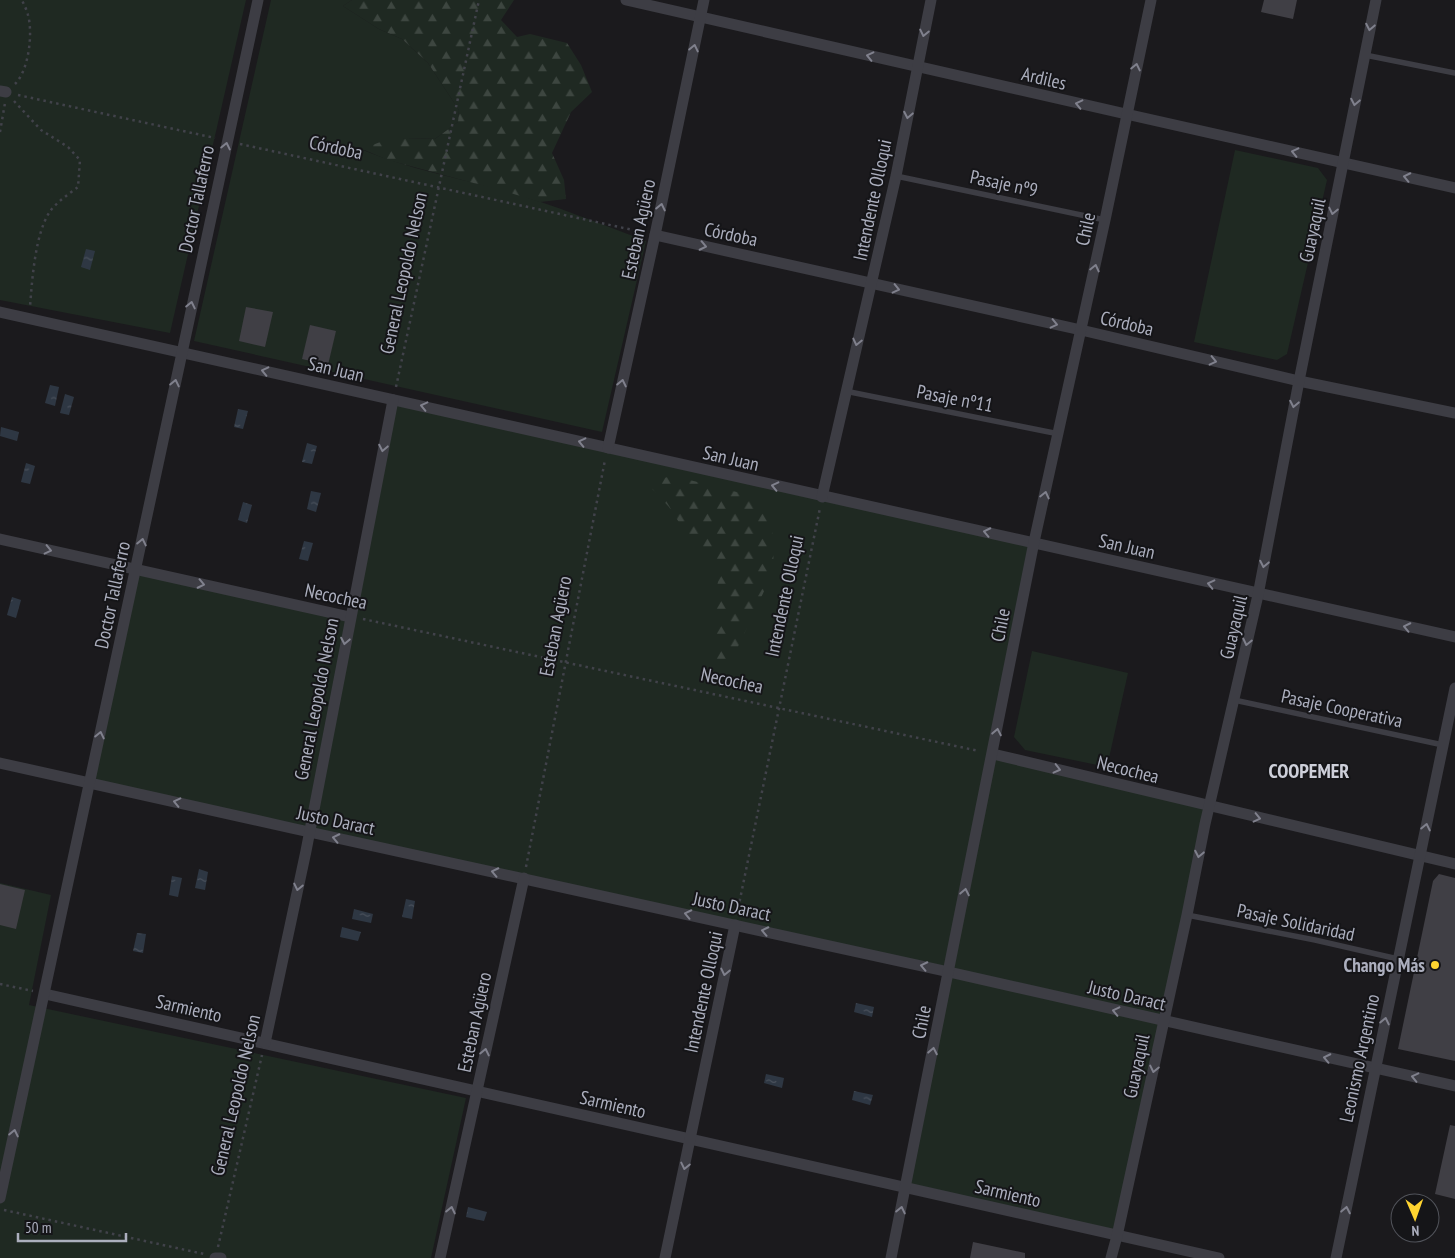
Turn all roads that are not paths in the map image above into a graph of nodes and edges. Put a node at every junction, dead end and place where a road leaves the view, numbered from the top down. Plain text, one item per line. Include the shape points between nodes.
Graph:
1 (258, 0) edge
2 (626, 0) edge
3 (704, 0) edge
4 (931, 0) edge
5 (1151, 0) edge
6 (1376, 0) edge
7 (700, 17) junction
8 (1365, 54) junction
9 (917, 67) junction
10 (1455, 73) edge
11 (1126, 114) junction
12 (1343, 163) junction
13 (896, 176) junction
14 (1455, 188) edge
15 (1105, 220) junction
16 (655, 235) junction
17 (871, 283) junction
18 (0, 312) edge
19 (1081, 330) junction
20 (181, 352) junction
21 (1298, 381) junction
22 (845, 391) junction
23 (393, 400) junction
24 (1455, 413) edge
25 (1059, 434) junction
26 (608, 448) junction
27 (822, 497) junction
28 (0, 539) edge
29 (1034, 542) junction
30 (136, 569) junction
31 (1258, 595) junction
32 (350, 616) junction
33 (1455, 638) edge
34 (1455, 688) edge
35 (1234, 700) junction
36 (1443, 745) junction
37 (993, 754) junction
38 (0, 763) edge
39 (90, 782) junction
40 (1209, 806) junction
41 (308, 832) junction
42 (1420, 856) junction
43 (1455, 864) edge
44 (524, 878) junction
45 (1187, 915) junction
46 (735, 925) junction
47 (1398, 959) junction
48 (949, 972) junction
49 (45, 994) junction
50 (1164, 1022) junction
51 (265, 1044) junction
52 (1375, 1068) junction
53 (1455, 1086) edge
54 (477, 1091) junction
55 (691, 1140) junction
56 (906, 1188) junction
57 (0, 1198) edge
58 (1117, 1236) junction
59 (440, 1258) edge
60 (665, 1258) edge
61 (891, 1258) edge
62 (1111, 1258) edge
63 (1219, 1258) edge
64 (1336, 1258) edge

20 -> 1 street, Doctor Tallaferro
2 - 7 street, Ardiles
3 - 7 street, Esteban Agüero
4 -> 9 street, Intendente Olloqui
11 -> 5 street, Chile
6 -> 8 street, Guayaquil
9 -> 7 street, Ardiles
16 -> 7 street, Esteban Agüero
8 - 10 lane
8 -> 12 street, Guayaquil
11 -> 9 street, Ardiles
9 -> 13 street, Intendente Olloqui
12 -> 11 street, Ardiles
11 - 15 street, Chile
14 -> 12 street, Ardiles
12 -> 21 street, Guayaquil
13 - 15 lane, Pasaje nº9
13 - 17 street, Intendente Olloqui
19 -> 15 street, Chile
16 -> 17 street, Córdoba
26 -> 16 street, Esteban Agüero
17 -> 19 street, Córdoba
17 -> 22 street, Intendente Olloqui
18 - 20 street, San Juan
19 -> 21 street, Córdoba
19 - 25 street, Chile
23 -> 20 street, San Juan
30 -> 20 street, Doctor Tallaferro
21 - 24 street, Córdoba
21 -> 31 street, Guayaquil
22 - 25 lane, Pasaje nº11
22 - 27 street, Intendente Olloqui
26 -> 23 street, San Juan
23 -> 32 street, General Leopoldo Nelson
29 -> 25 street, Chile
27 -> 26 street, San Juan
29 -> 27 street, San Juan
28 -> 30 street, Necochea
31 -> 29 street, San Juan
37 -> 29 street, Chile
30 -> 32 street, Necochea
39 -> 30 street, Doctor Tallaferro
33 -> 31 street, San Juan
31 -> 35 street, Guayaquil
32 -> 41 street, General Leopoldo Nelson
34 - 36 street, Leonismo Argentino
35 - 36 lane, Pasaje Cooperativa
35 - 40 street, Guayaquil
42 -> 36 street, Leonismo Argentino
37 -> 40 street, Necochea
48 -> 37 street, Chile
38 - 39 street, Justo Daract
41 -> 39 street, Justo Daract
39 - 49 street, Doctor Tallaferro
40 -> 42 street, Necochea
40 -> 45 street, Guayaquil
44 -> 41 street, Justo Daract
41 -> 51 street, General Leopoldo Nelson
42 - 43 street, Necochea
42 - 47 street, Leonismo Argentino
46 -> 44 street, Justo Daract
54 -> 44 street, Esteban Agüero
45 - 47 lane, Pasaje Solidaridad
45 - 50 street, Guayaquil
48 -> 46 street, Justo Daract
46 -> 55 street, Intendente Olloqui
52 -> 47 street, Leonismo Argentino
50 -> 48 street, Justo Daract
56 -> 48 street, Chile
49 - 51 street, Sarmiento
57 -> 49 street, Doctor Tallaferro
52 -> 50 street, Justo Daract
50 -> 58 street, Guayaquil
51 - 54 street, Sarmiento
53 -> 52 street, Justo Daract
64 -> 52 street, Leonismo Argentino
54 - 55 street, Sarmiento
59 -> 54 street, Esteban Agüero
55 - 56 street, Sarmiento
55 -> 60 street, Intendente Olloqui
56 - 58 street, Sarmiento
61 -> 56 street, Chile
58 - 62 street, Guayaquil
58 - 63 street, Sarmiento

